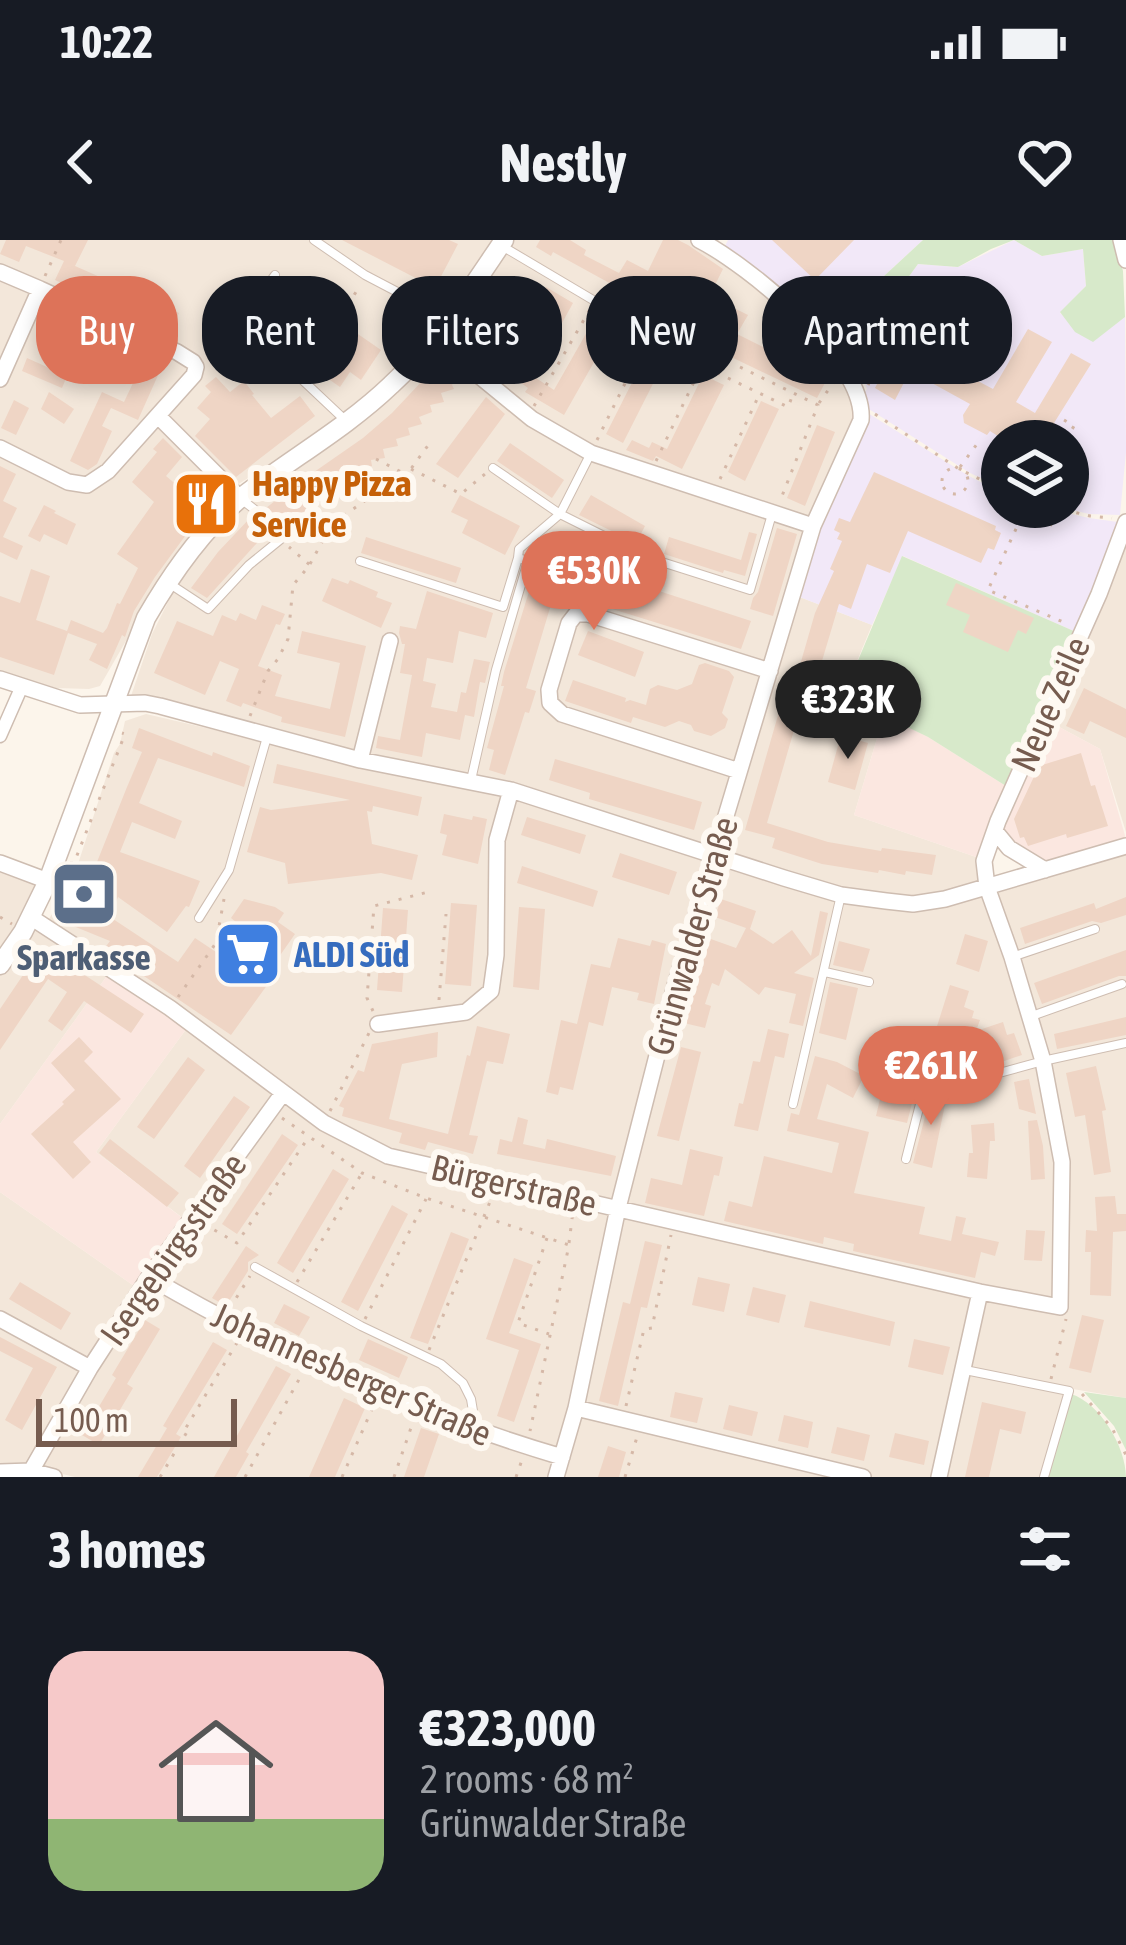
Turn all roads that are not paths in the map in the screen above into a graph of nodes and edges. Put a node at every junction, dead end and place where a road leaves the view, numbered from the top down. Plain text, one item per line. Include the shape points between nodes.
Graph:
1 (314, 240) edge
2 (699, 240) edge
3 (1121, 240) edge
4 (502, 243) edge
5 (719, 244) edge
6 (1126, 260) edge
7 (0, 272) edge
8 (275, 275) dead end
9 (479, 276) edge
10 (382, 284) edge
11 (36, 287) edge
12 (586, 296) edge
13 (36, 298) edge
14 (178, 355) edge
15 (0, 379) edge
16 (393, 384) edge
17 (490, 384) edge
18 (158, 416) junction
19 (347, 422) junction
20 (0, 448) edge
21 (591, 453) junction
22 (493, 468) road end
23 (240, 498) junction
24 (774, 513) junction
25 (560, 514) junction
26 (1126, 521) edge
27 (813, 526) junction
28 (518, 558) junction
29 (360, 561) dead end
30 (167, 582) junction
31 (389, 641) dead end
32 (770, 671) junction
33 (0, 679) edge
34 (22, 686) junction
35 (113, 704) junction
36 (267, 735) junction
37 (0, 736) edge
38 (360, 760) junction
39 (739, 771) junction
40 (470, 780) junction
41 (512, 790) junction
42 (994, 831) junction
43 (1126, 846) edge
44 (714, 854) junction
45 (0, 862) edge
46 (1045, 870) junction
47 (48, 881) junction
48 (987, 887) junction
49 (841, 895) junction
50 (32, 918) junction
51 (200, 918) dead end
52 (1095, 929) dead end
53 (1012, 957) junction
54 (0, 965) edge
55 (825, 972) junction
56 (869, 982) dead end
57 (1122, 984) dead end
58 (1029, 1017) junction
59 (379, 1024) road end
60 (1126, 1043) edge
61 (1042, 1061) junction
62 (283, 1093) junction
63 (793, 1103) dead end
64 (906, 1159) dead end
65 (618, 1208) junction
66 (255, 1267) road end
67 (148, 1277) junction
68 (980, 1292) junction
69 (0, 1319) edge
70 (90, 1369) junction
71 (964, 1369) junction
72 (576, 1408) junction
73 (476, 1431) junction
74 (562, 1457) junction
75 (31, 1471) junction
76 (0, 1472) edge
77 (54, 1477) edge
78 (556, 1477) edge
79 (862, 1477) edge
80 (939, 1477) edge
81 (1043, 1477) edge

1 - 10 lane
2 - 5 street
3 - 6 street
4 - 9 street
4 - 12 lane
5 - 27 street, Grünwalder Straße via 798,314 841,364 860,401 861,420
7 - 11 street
8 - 19 lane via 241,322
13 - 15 street
14 - 18 street via 193,362 194,375
16 - 19 street
17 - 21 street
18 - 20 street via 87,485
18 - 23 street
19 - 23 street
21 - 24 street
21 - 25 lane
22 - 25 lane
23 - 30 street
23 - 30 lane via 281,538 208,609
24 - 25 lane via 750,590 646,557
24 - 27 street
25 - 28 lane via 519,548
26 - 42 street, Neue Zeile
27 - 32 street, Grünwalder Straße
28 - 29 lane via 503,607
28 - 40 lane via 528,562
30 - 35 street
31 - 38 street
32 - 39 street, Grünwalder Straße
32 - 39 street via 588,614 569,623 549,689 562,714
33 - 34 street
34 - 35 street via 80,705
34 - 37 street
35 - 36 street via 160,706
35 - 47 street
36 - 38 street
36 - 51 lane via 229,870
38 - 40 street
39 - 44 street, Grünwalder Straße
40 - 41 street
41 - 44 street
41 - 59 street via 497,840 491,991 466,1012
42 - 46 street
42 - 48 street, Neue Zeile via 984,861
43 - 46 street
44 - 49 street
44 - 65 street, Grünwalder Straße
45 - 47 street
46 - 48 street
47 - 50 street
48 - 49 street via 914,904
48 - 53 street
49 - 55 lane
50 - 54 street
50 - 62 street, Bürgerstraße
52 - 53 lane
53 - 58 street
55 - 56 lane
55 - 63 lane
57 - 58 lane
58 - 61 street
60 - 61 lane
61 - 64 lane via 981,1078 929,1069
61 - 68 street, Bürgerstraße via 1062,1162 1060,1307
62 - 65 street, Bürgerstraße via 388,1156
62 - 67 street, Isergebirgsstraße
65 - 68 street, Bürgerstraße
65 - 72 street, Grünwalder Straße
66 - 73 lane via 441,1364 471,1399
67 - 70 street, Isergebirgsstraße
67 - 73 street, Johannesberger Straße via 244,1331
68 - 71 street
69 - 70 street
70 - 75 street, Isergebirgsstraße
71 - 80 street
71 - 81 lane via 1069,1391
72 - 74 street, Grünwalder Straße
72 - 79 street
73 - 74 street, Johannesberger Straße
74 - 78 street, Grünwalder Straße
75 - 76 street
75 - 77 street

